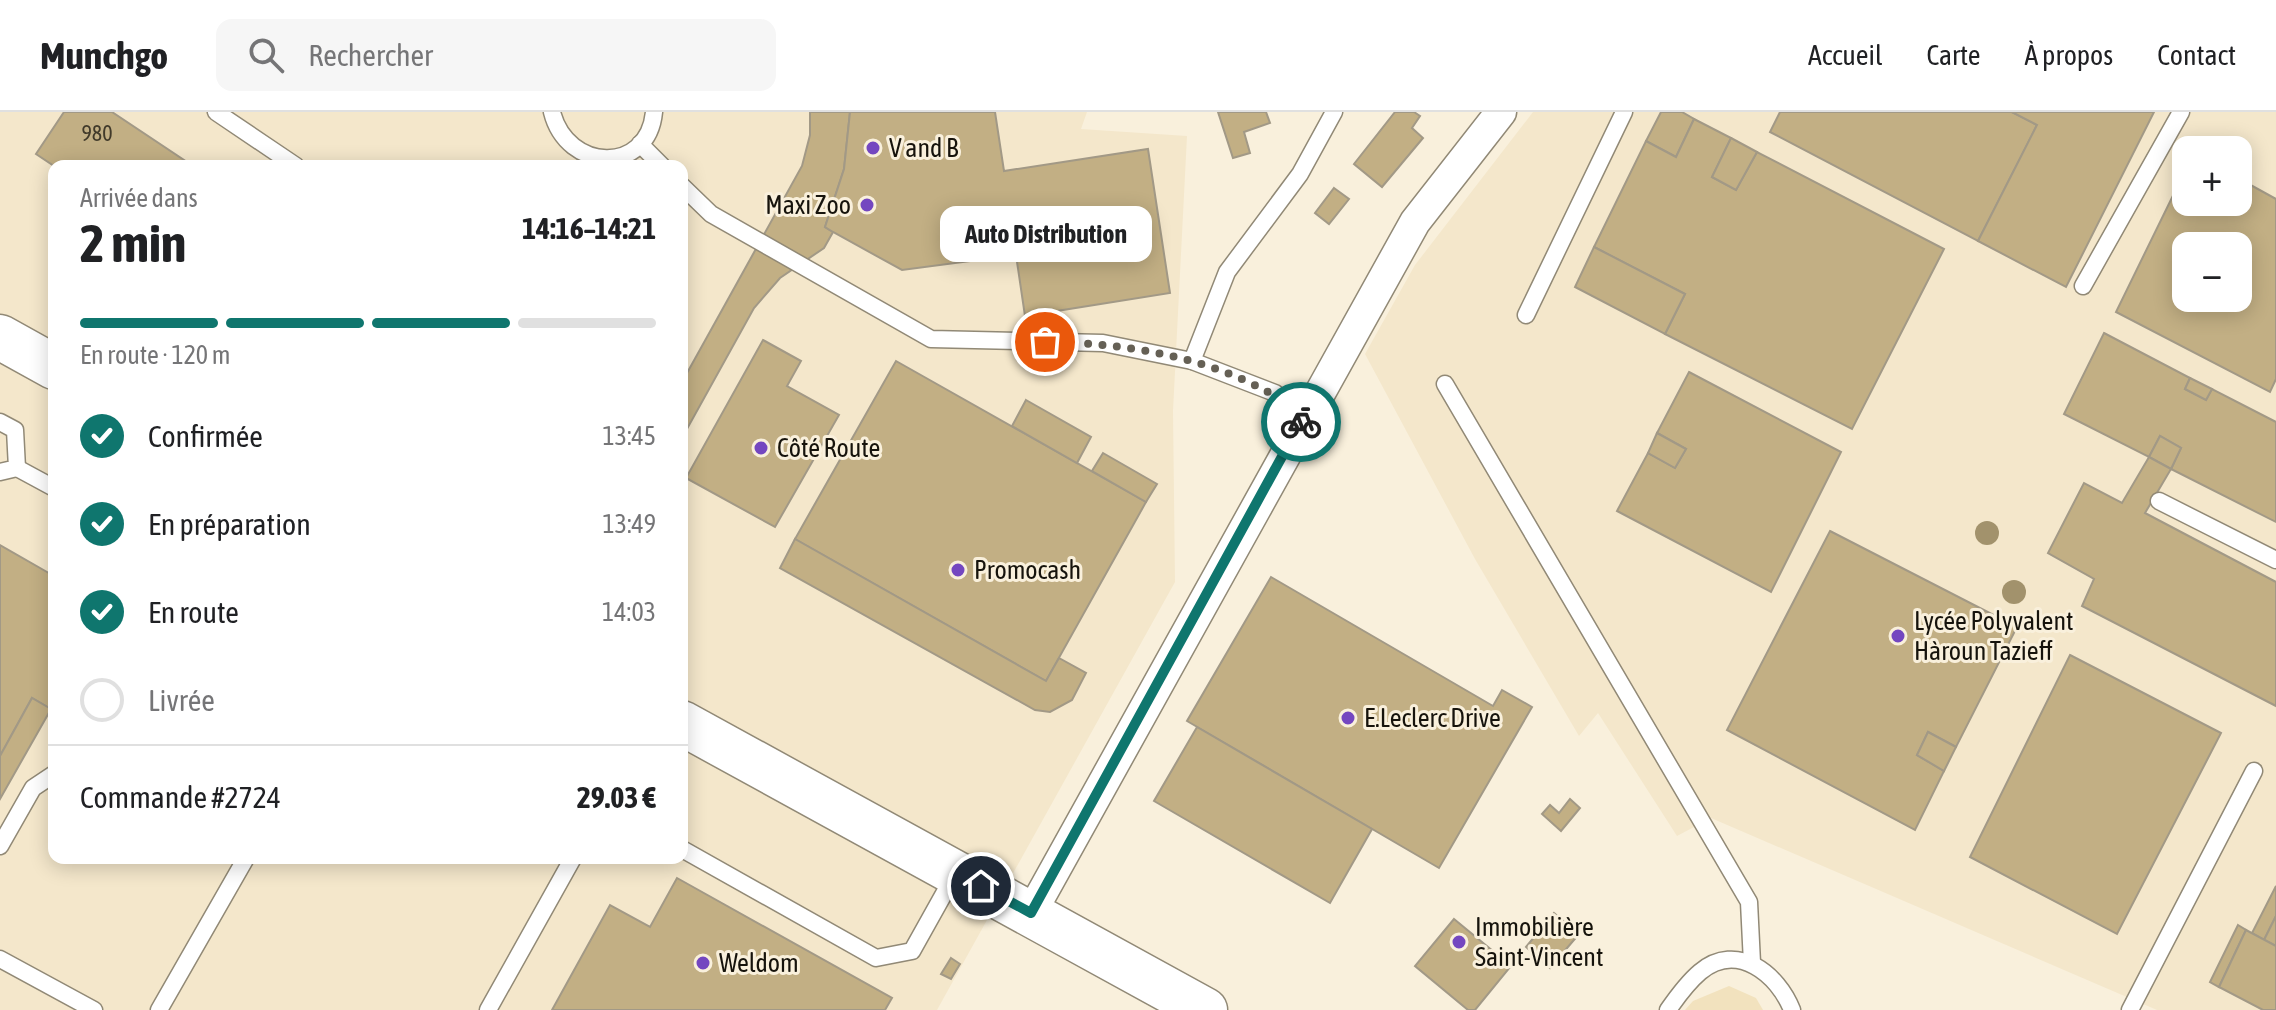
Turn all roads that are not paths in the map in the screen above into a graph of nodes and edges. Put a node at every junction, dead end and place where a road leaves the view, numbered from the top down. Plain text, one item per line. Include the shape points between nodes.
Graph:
1 (216, 112) edge
2 (552, 112) edge
3 (654, 112) edge
4 (1334, 112) edge
5 (1501, 112) edge
6 (1624, 112) edge
7 (2181, 112) edge
8 (640, 144) junction
9 (578, 152) junction
10 (287, 160) edge
11 (572, 160) edge
12 (656, 160) edge
13 (688, 192) edge
14 (2083, 286) dead end
15 (1526, 315) dead end
16 (4, 333) edge
17 (1192, 361) junction
18 (48, 363) edge
19 (1445, 384) dead end
20 (1304, 416) junction
21 (0, 422) edge
22 (17, 468) junction
23 (0, 472) edge
24 (48, 485) edge
25 (2159, 501) dead end
26 (2276, 560) edge
27 (688, 726) edge
28 (2254, 771) dead end
29 (48, 778) edge
30 (0, 846) edge
31 (688, 852) edge
32 (243, 864) edge
33 (570, 864) edge
34 (956, 872) junction
35 (1031, 913) junction
36 (0, 959) edge
37 (1752, 963) junction
38 (94, 1010) edge
39 (159, 1010) edge
40 (488, 1010) edge
41 (1205, 1010) edge
42 (1668, 1010) edge
43 (1792, 1010) edge
44 (2130, 1010) edge

1 - 10 lane
2 - 9 lane via 556,127
3 - 8 lane
4 - 17 lane via 1300,174 1227,272
5 - 20 street via 1415,222
6 - 15 lane
7 - 14 lane
8 - 9 lane via 610,158
8 - 12 lane
9 - 11 lane
13 - 17 lane via 711,214 931,339 1103,343
16 - 18 main road
17 - 20 lane via 1275,393
19 - 37 lane via 1749,902
20 - 35 street
21 - 22 lane via 15,430
22 - 23 lane
22 - 24 lane
25 - 26 lane
27 - 34 main road
28 - 44 lane
29 - 30 lane via 33,788
31 - 34 lane via 876,958 912,951
32 - 39 lane
33 - 40 lane
34 - 35 main road
35 - 41 main road
36 - 38 lane
37 - 42 lane via 1727,961 1702,970
37 - 43 lane via 1772,974

